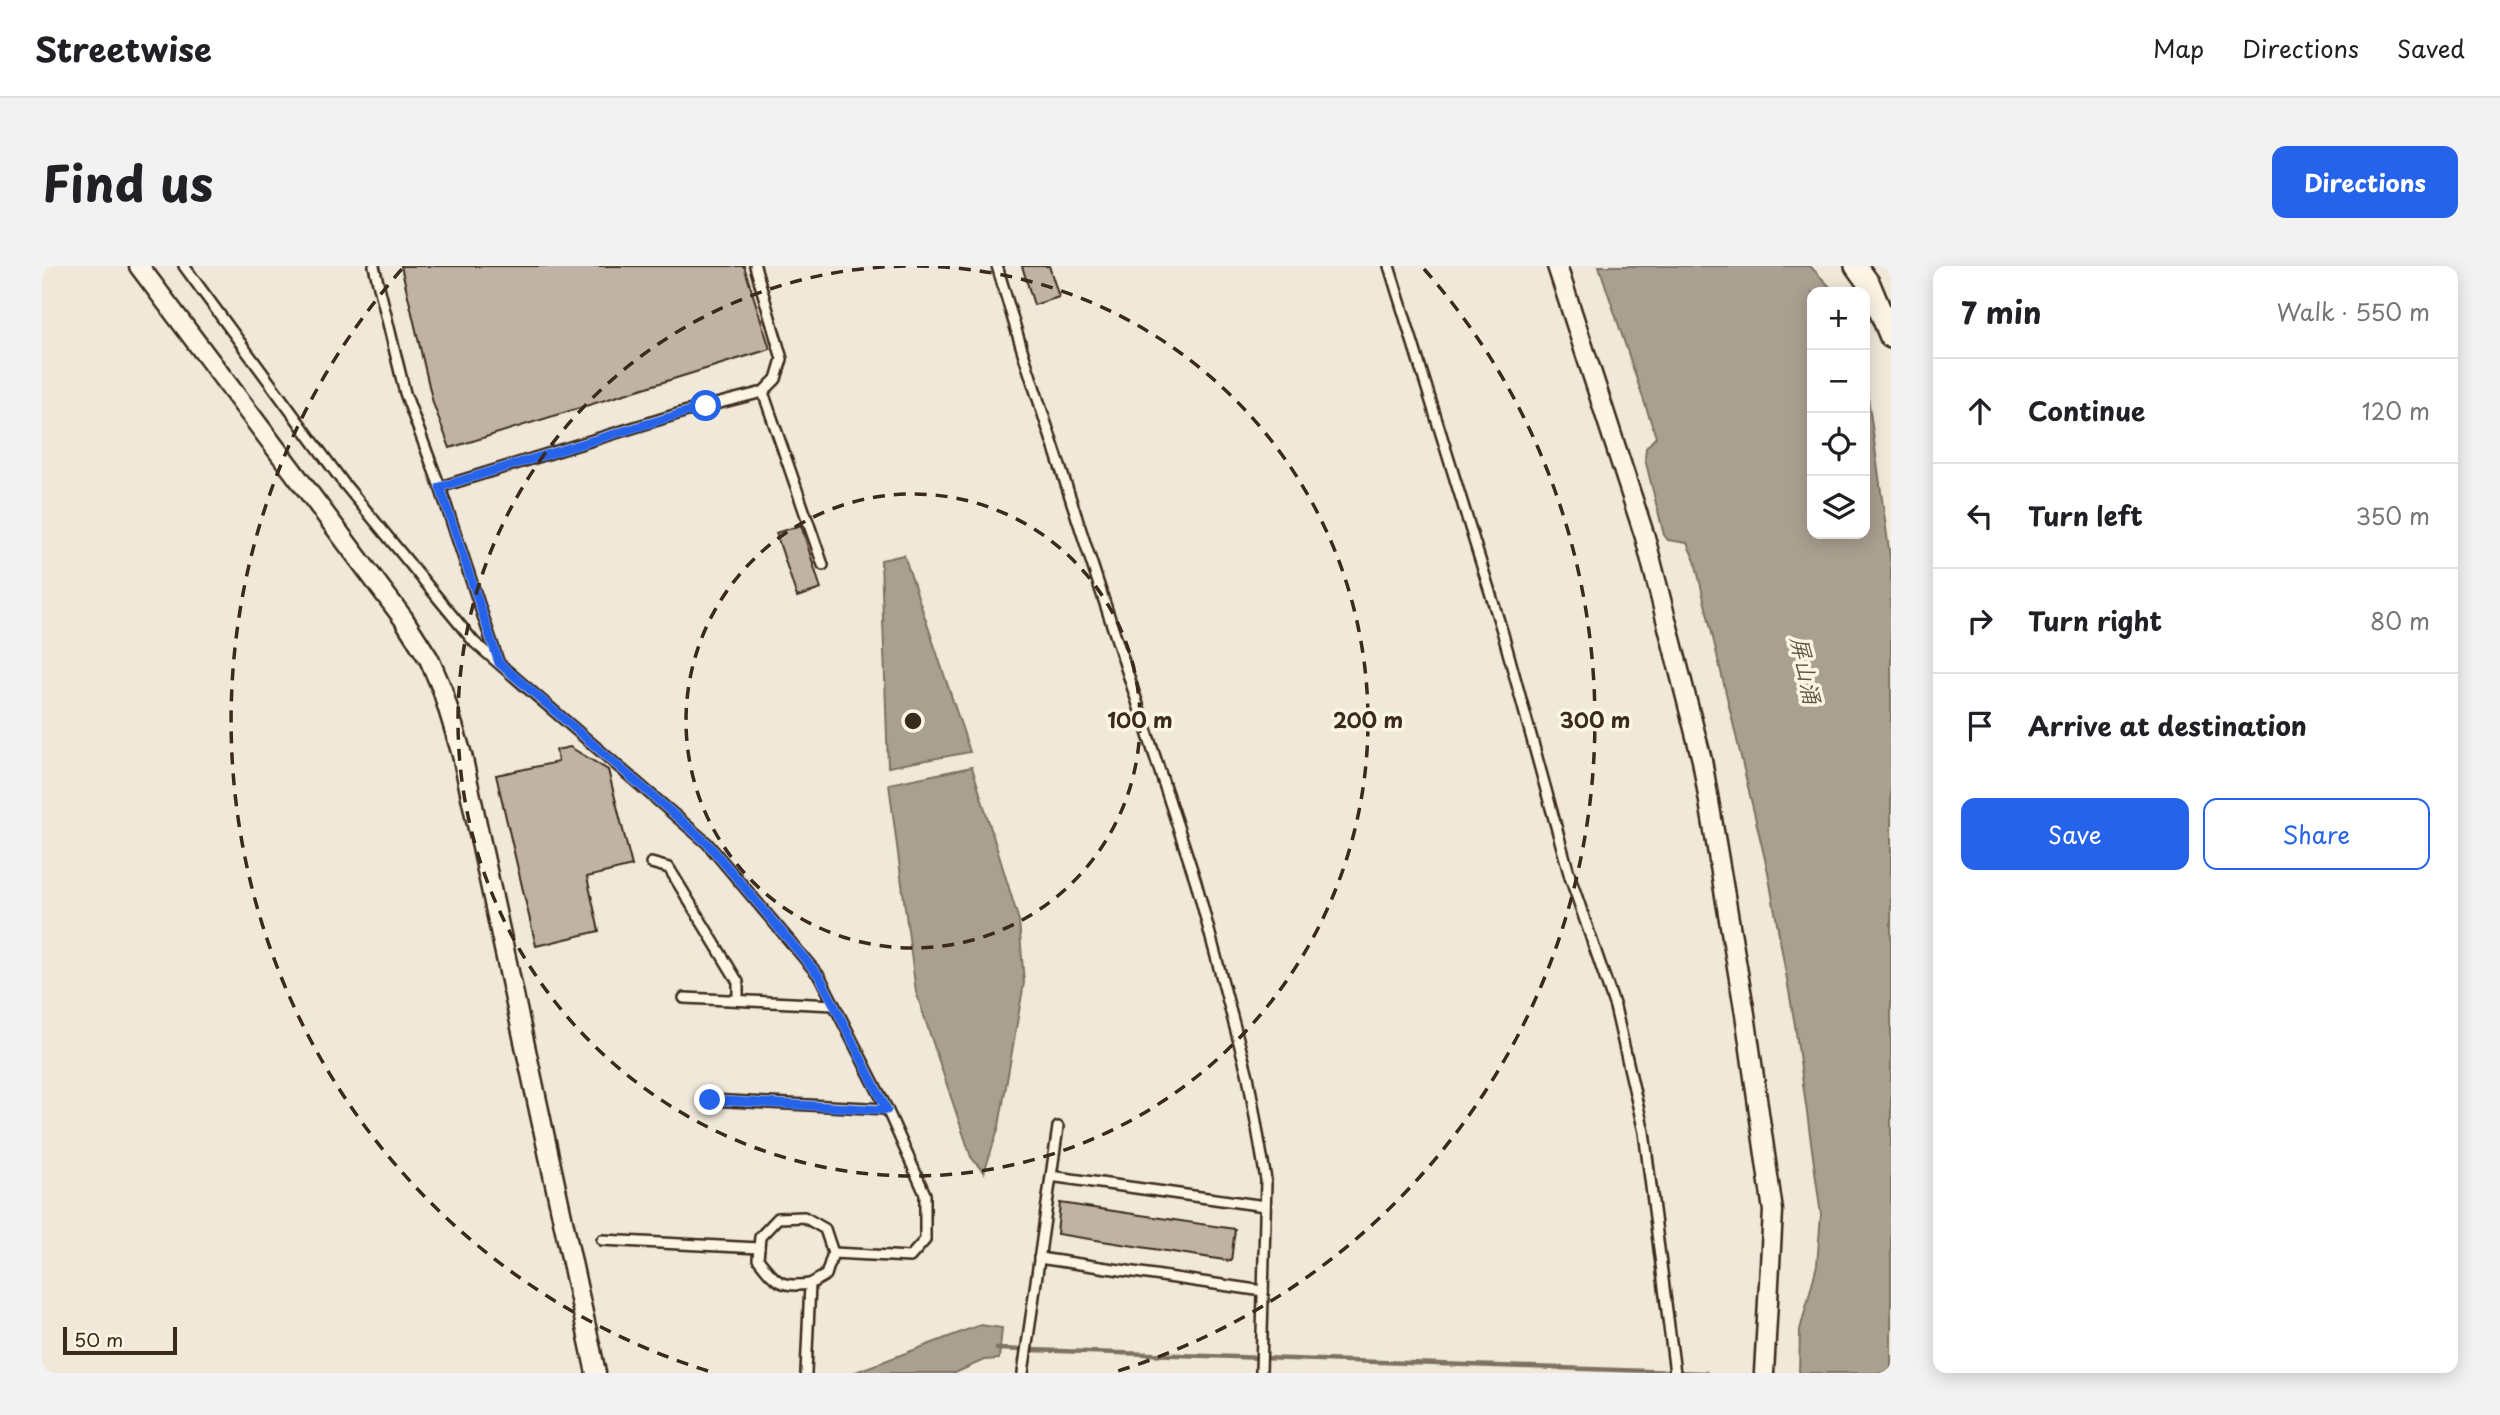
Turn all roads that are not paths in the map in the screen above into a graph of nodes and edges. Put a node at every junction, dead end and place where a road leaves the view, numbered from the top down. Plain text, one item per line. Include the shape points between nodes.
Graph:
1 (139, 266) edge
2 (184, 266) edge
3 (374, 266) edge
4 (755, 266) edge
5 (997, 266) edge
6 (1388, 266) edge
7 (1557, 266) edge
8 (1856, 266) edge
9 (1891, 337) edge
10 (763, 392) junction
11 (440, 487) junction
12 (823, 565) dead end
13 (499, 663) junction
14 (651, 863) dead end
15 (684, 998) dead end
16 (738, 1000) junction
17 (834, 1005) junction
18 (710, 1100) dead end
19 (887, 1110) junction
20 (1058, 1127) dead end
21 (1057, 1177) dead end
22 (1265, 1206) junction
23 (602, 1240) dead end
24 (759, 1248) junction
25 (834, 1253) junction
26 (1039, 1258) junction
27 (810, 1284) junction
28 (1263, 1291) junction
29 (596, 1373) edge
30 (806, 1373) edge
31 (1023, 1373) edge
32 (1261, 1373) edge
33 (1675, 1373) edge
34 (1764, 1373) edge

1 - 29 street via 403,618 442,689 462,755
2 - 13 lane via 342,481 474,642
3 - 11 lane via 405,393
4 - 10 lane via 782,359 776,379
5 - 22 lane via 1196,882 1248,1076 1266,1180
6 - 33 lane via 1503,634 1570,877 1615,1007 1644,1132
7 - 34 street via 1645,537 1702,760 1773,1210
8 - 9 street via 1869,284
10 - 11 lane via 645,423
10 - 12 lane
11 - 13 lane
13 - 17 lane via 707,843 820,977
14 - 16 lane via 669,868 738,982
15 - 16 lane
16 - 17 lane
17 - 19 lane
18 - 19 lane
19 - 25 lane via 925,1194 925,1240 910,1257
20 - 26 lane
21 - 22 lane
22 - 28 lane
23 - 24 lane
24 - 25 lane via 760,1237 778,1218 804,1217 825,1229
24 - 27 lane via 758,1259 773,1278 790,1286
25 - 27 lane via 827,1275
26 - 28 lane
26 - 31 lane
27 - 30 lane
28 - 32 lane

